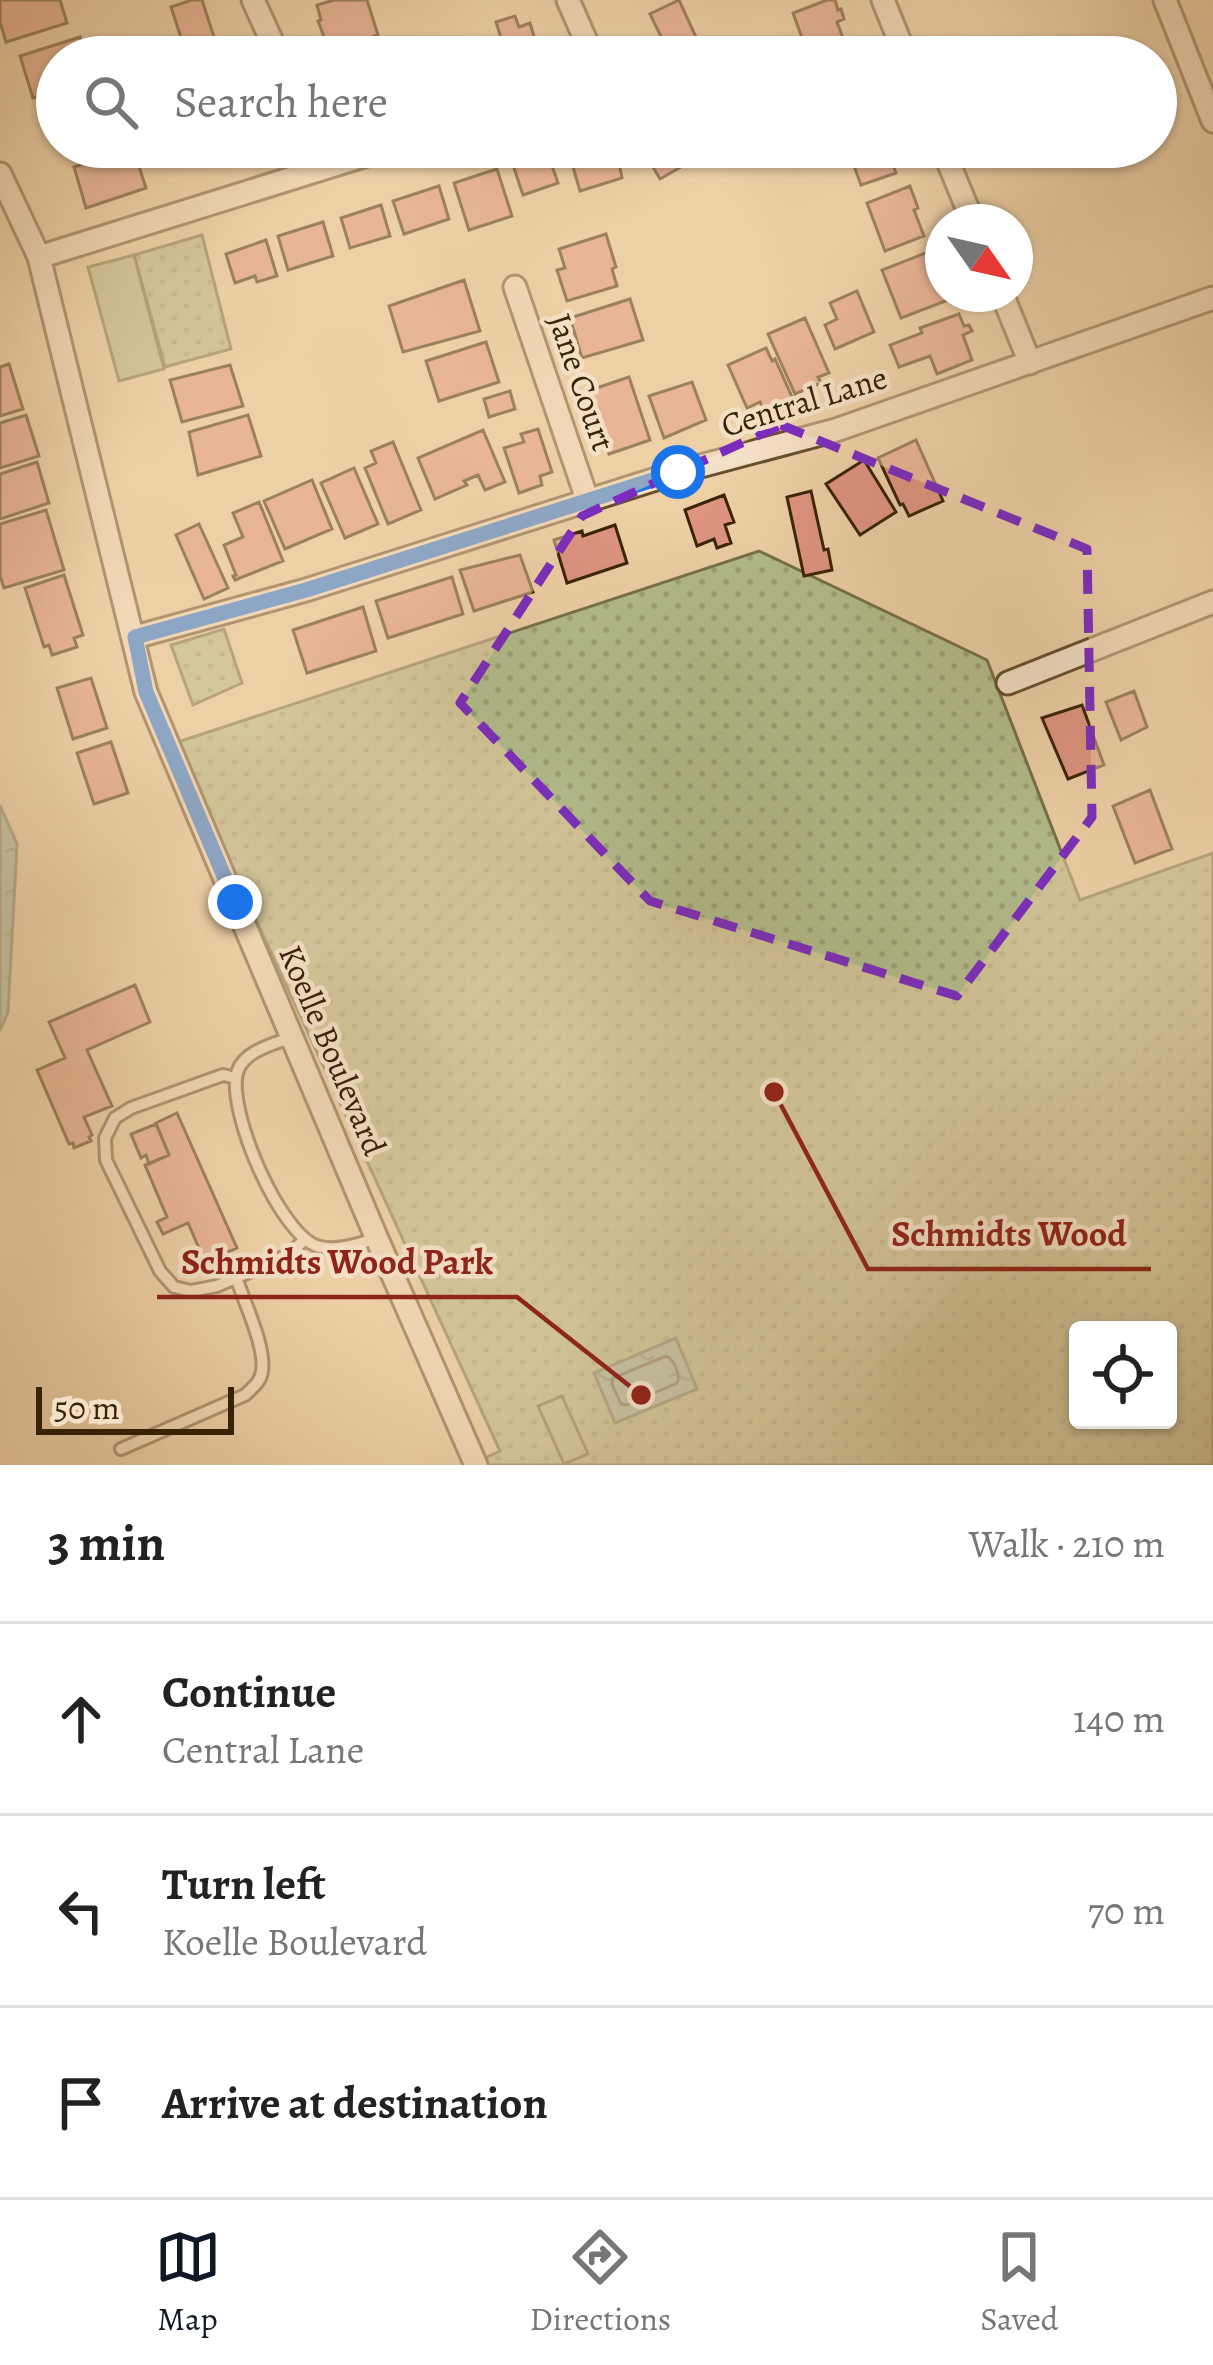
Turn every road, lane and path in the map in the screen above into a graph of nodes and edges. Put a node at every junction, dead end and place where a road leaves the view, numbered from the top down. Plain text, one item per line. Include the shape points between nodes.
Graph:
1 (253, 0) edge
2 (568, 0) edge
3 (883, 0) edge
4 (1165, 0) edge
5 (269, 36) edge
6 (584, 36) edge
7 (898, 36) edge
8 (1213, 121) edge
9 (294, 168) edge
10 (951, 168) edge
11 (0, 173) edge
12 (966, 204) edge
13 (39, 257) junction
14 (514, 287) dead end
15 (1213, 298) edge
16 (1009, 312) edge
17 (1030, 363) junction
18 (587, 499) junction
19 (1213, 602) edge
20 (135, 637) junction
21 (1008, 683) dead end
22 (291, 1037) junction
23 (236, 1078) junction
24 (305, 1239) junction
25 (377, 1239) junction
26 (236, 1277) junction
27 (121, 1449) dead end
28 (476, 1465) edge

1 - 5 street
2 - 6 street
3 - 7 street
4 - 8 street
9 - 13 street
10 - 12 street
11 - 13 street, Koelle Boulevard
13 - 20 street, Koelle Boulevard
14 - 18 street, Jane Court
15 - 17 street, Central Lane
16 - 17 street
17 - 18 street, Central Lane via 836,430
18 - 20 street, Central Lane
19 - 21 street
20 - 22 street, Koelle Boulevard via 146,692
22 - 23 lane via 251,1054
22 - 25 street, Koelle Boulevard
23 - 24 lane via 254,1162
23 - 26 lane via 131,1108 105,1138 106,1160 174,1287 191,1291
24 - 25 lane via 318,1247
24 - 26 lane
25 - 28 street, Koelle Boulevard
26 - 27 lane via 261,1352 257,1384

